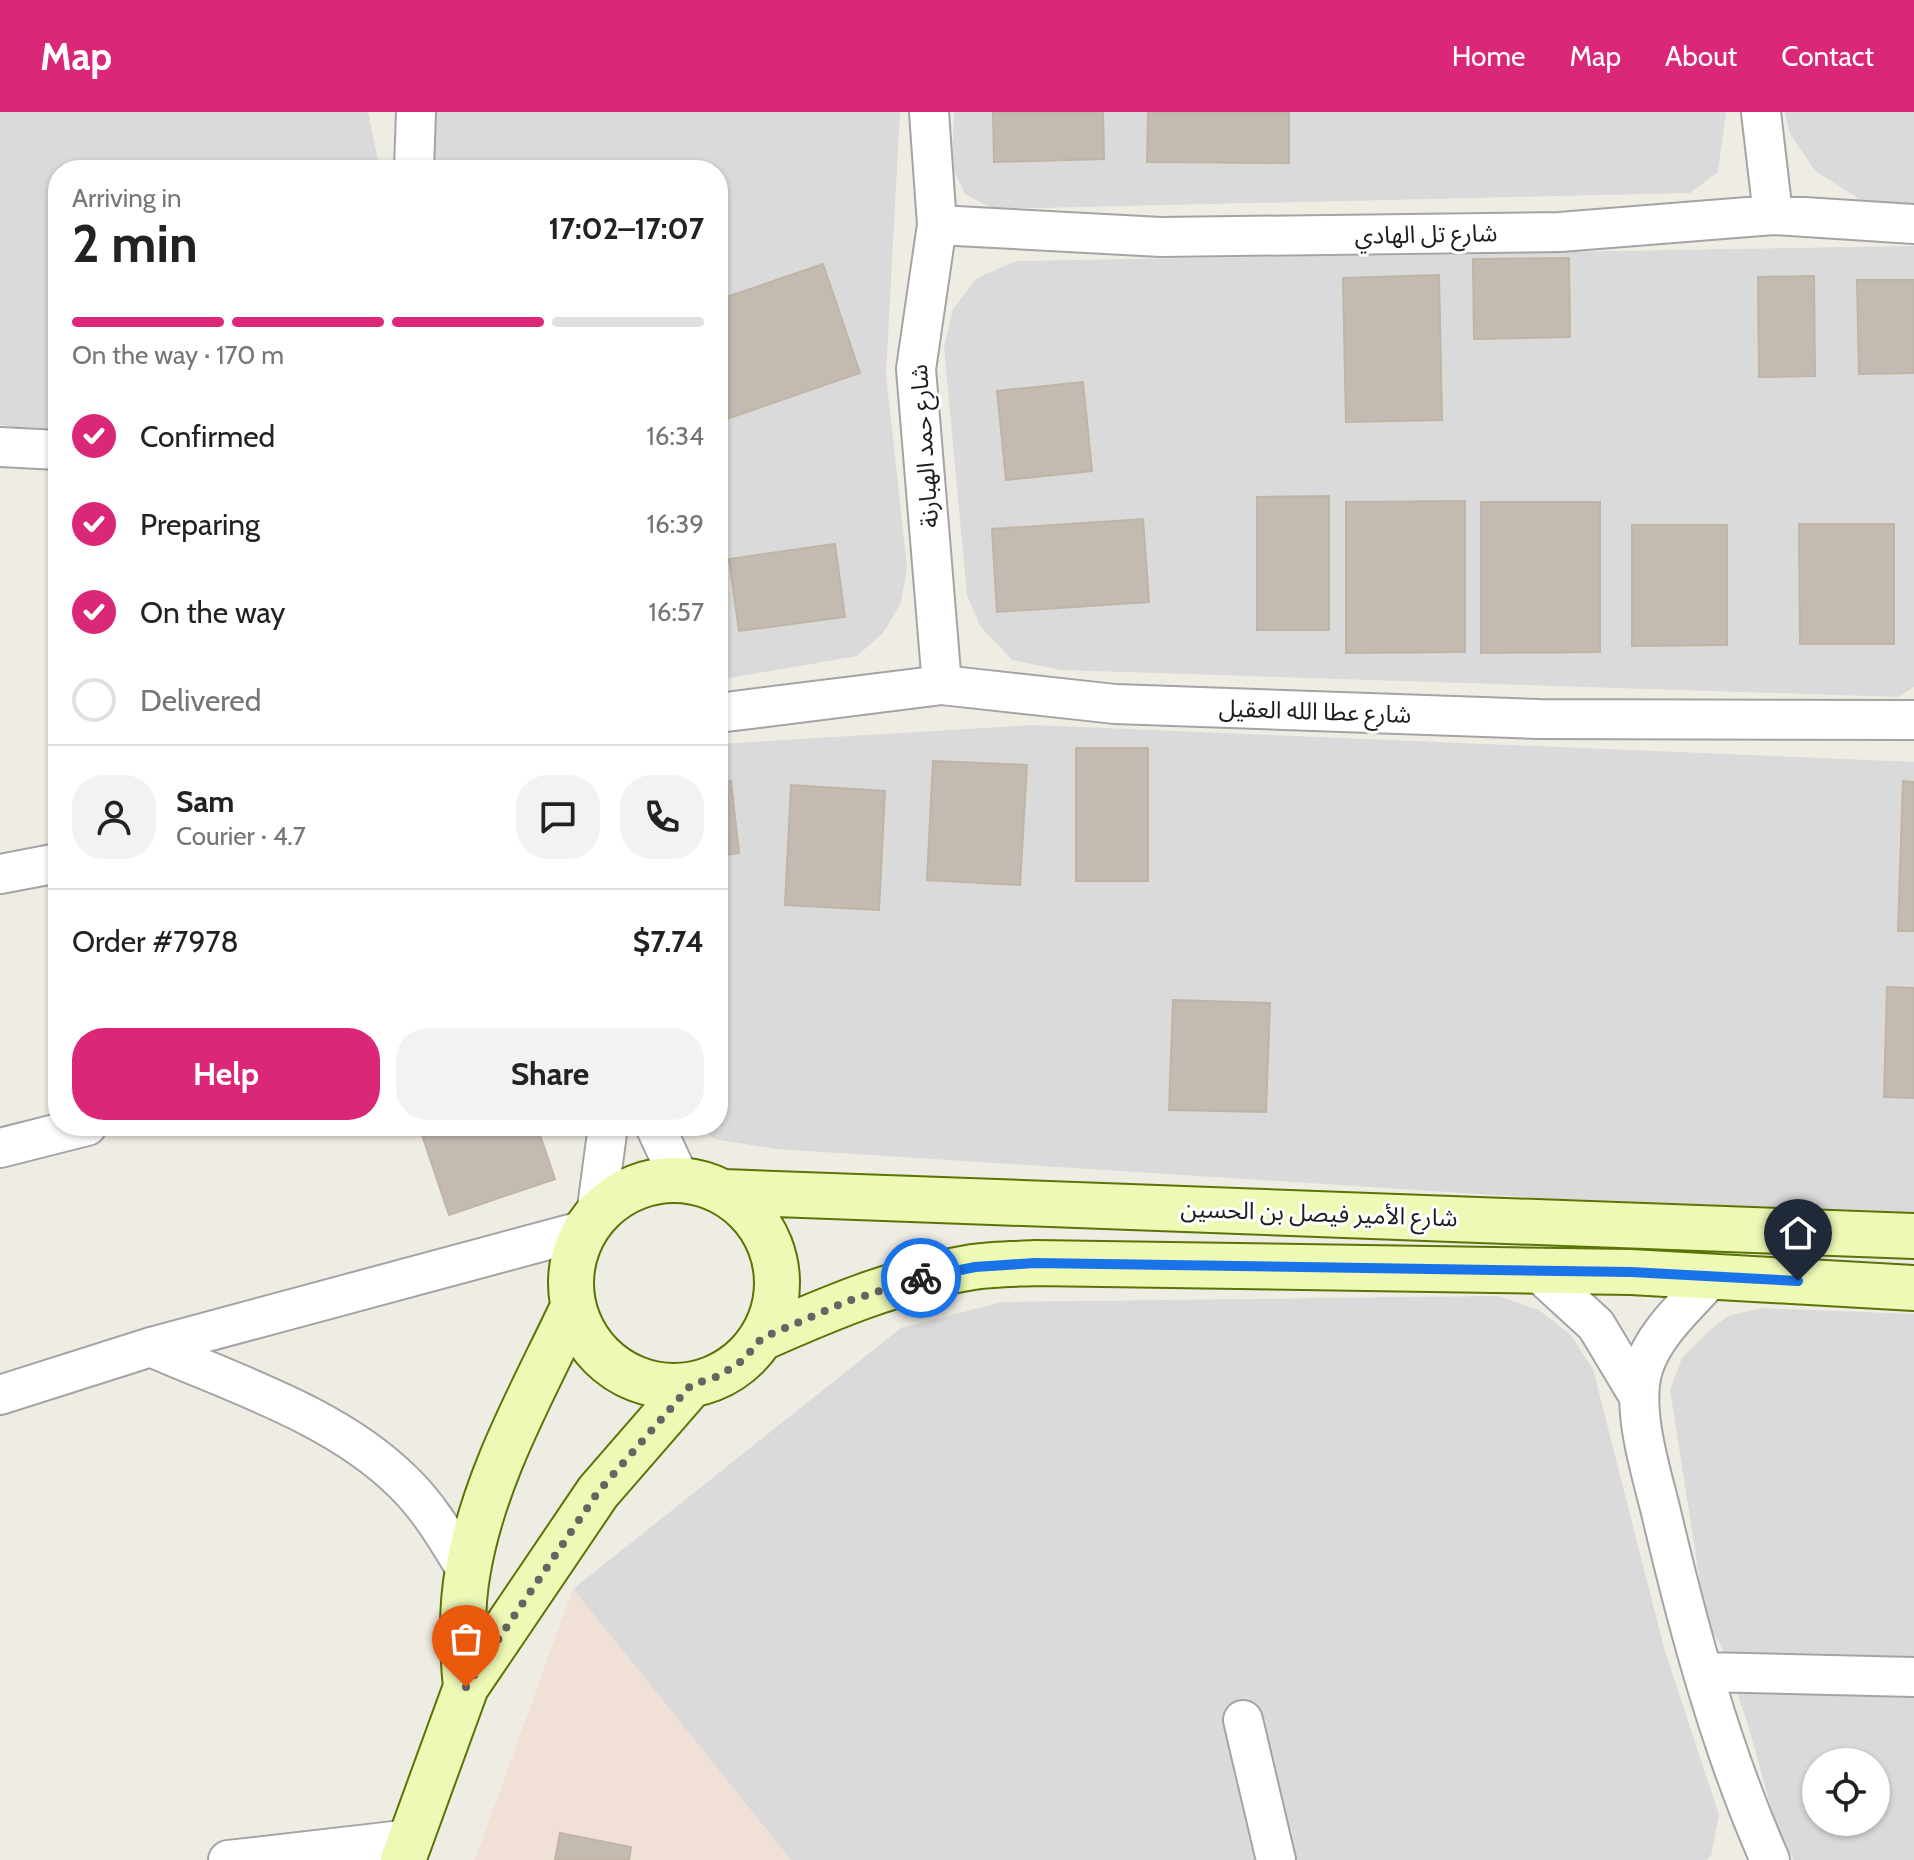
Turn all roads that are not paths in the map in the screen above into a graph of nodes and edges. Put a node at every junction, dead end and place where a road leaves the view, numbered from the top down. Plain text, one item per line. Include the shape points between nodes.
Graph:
1 (416, 112) edge
2 (929, 112) edge
3 (1761, 112) edge
4 (414, 160) edge
5 (1773, 215) junction
6 (1914, 224) edge
7 (937, 225) junction
8 (0, 447) edge
9 (48, 449) edge
10 (942, 685) junction
11 (728, 712) edge
12 (1914, 720) edge
13 (48, 865) edge
14 (0, 874) edge
15 (48, 1136) edge
16 (606, 1136) edge
17 (660, 1136) edge
18 (0, 1148) edge
19 (680, 1180) junction
20 (724, 1192) junction
21 (591, 1222) junction
22 (1914, 1236) edge
23 (1537, 1271) junction
24 (1712, 1277) junction
25 (1914, 1288) edge
26 (573, 1307) junction
27 (762, 1338) junction
28 (151, 1347) junction
29 (691, 1385) junction
30 (0, 1395) edge
31 (1638, 1395) junction
32 (467, 1571) junction
33 (1703, 1672) junction
34 (1914, 1677) edge
35 (466, 1687) junction
36 (1243, 1720) dead end
37 (407, 1849) edge
38 (228, 1860) edge
39 (1276, 1860) edge
40 (1770, 1860) edge

1 - 4 street
2 - 7 street, شارع حمد الهبارنة
3 - 5 street
5 - 6 street, شارع تل الهادي
5 - 7 street, شارع تل الهادي via 1560,232 1161,237
7 - 10 street, شارع حمد الهبارنة via 916,369
8 - 9 street
10 - 11 street, شارع عطا الله العقيل
10 - 12 street, شارع عطا الله العقيل via 1115,704 1507,718
13 - 14 street
15 - 18 street
16 - 21 street
17 - 19 street
19 - 20 street
19 - 21 street via 634,1188 613,1199
20 - 22 street, شارع الأمير فيصل بن الحسين
20 - 27 street via 764,1231 774,1257 778,1285
21 - 26 street via 572,1267
21 - 28 street
23 - 24 street
23 - 27 street via 1035,1263 975,1267 848,1301
23 - 31 street via 1596,1325
24 - 25 street
24 - 31 street via 1651,1351
26 - 29 street via 592,1347 608,1363 648,1383
26 - 32 street via 493,1479
27 - 29 street via 719,1376
28 - 30 street
28 - 32 street via 313,1418 360,1446 430,1513
29 - 35 street via 598,1492
31 - 33 street via 1648,1459
32 - 35 street
33 - 34 street
33 - 40 street via 1725,1748
35 - 37 street
36 - 39 street
37 - 38 street

